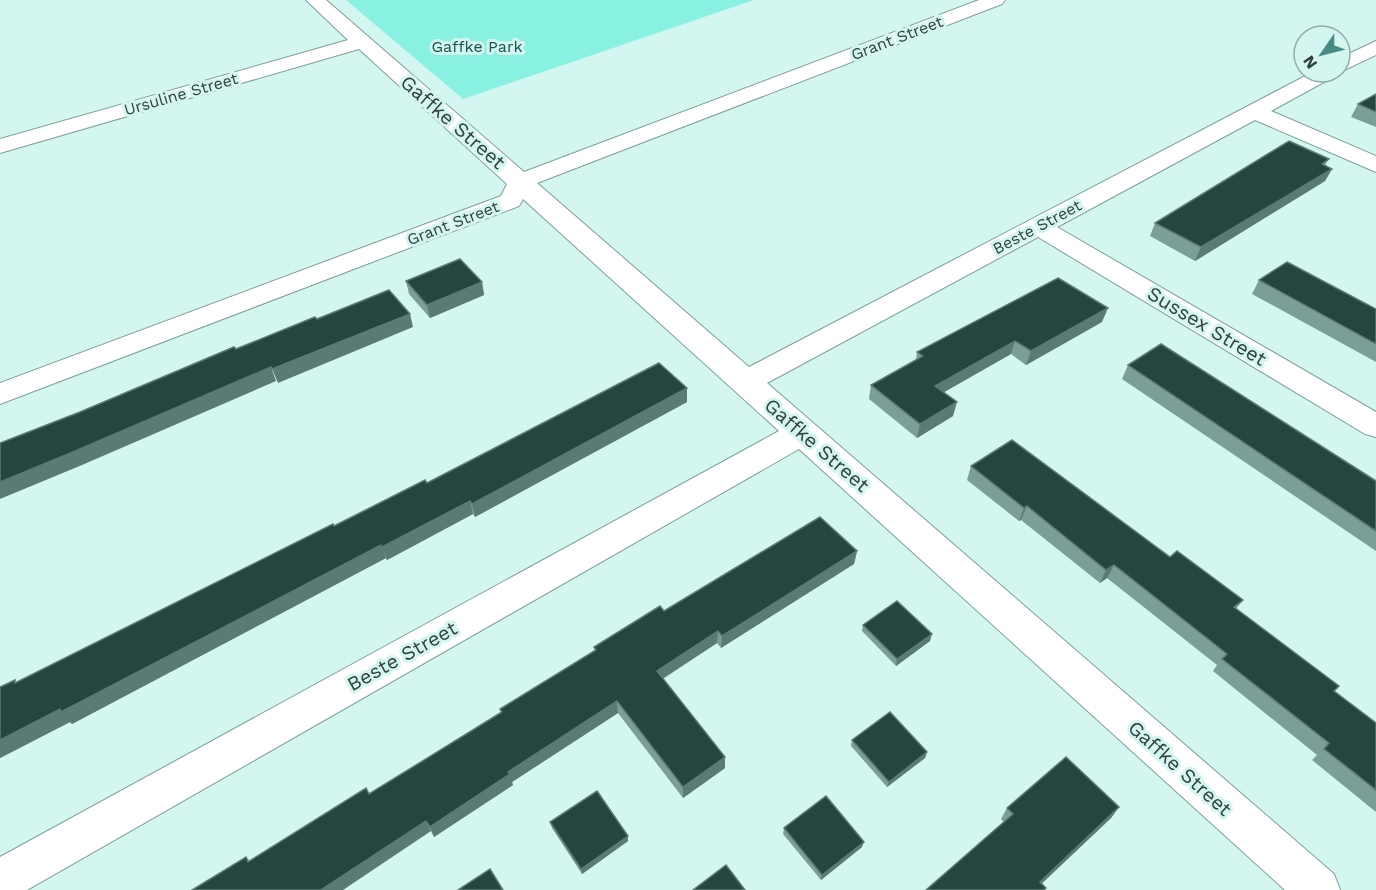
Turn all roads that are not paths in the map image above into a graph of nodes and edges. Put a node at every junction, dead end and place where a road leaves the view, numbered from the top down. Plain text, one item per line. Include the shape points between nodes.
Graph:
1 (315, 0) edge
2 (996, 0) edge
3 (363, 42) junction
4 (1376, 46) edge
5 (1352, 59) edge
6 (1305, 84) edge
7 (1254, 111) junction
8 (0, 146) edge
9 (1376, 165) edge
10 (521, 181) junction
11 (1038, 226) junction
12 (745, 382) junction
13 (0, 394) edge
14 (1376, 426) edge
15 (803, 432) junction
16 (0, 881) edge
17 (1298, 884) edge

1 - 3 street, Gaffke Street
2 - 10 street, Grant Street
3 - 8 street, Ursuline Street
3 - 10 street, Gaffke Street
4 - 5 street
6 - 7 street, Beste Street
7 - 9 street
7 - 11 street, Beste Street
10 - 12 street, Gaffke Street
10 - 13 street, Grant Street via 510,201
11 - 12 street, Beste Street
11 - 14 street, Sussex Street
12 - 15 street, Gaffke Street
15 - 16 street, Beste Street
15 - 17 street, Gaffke Street

